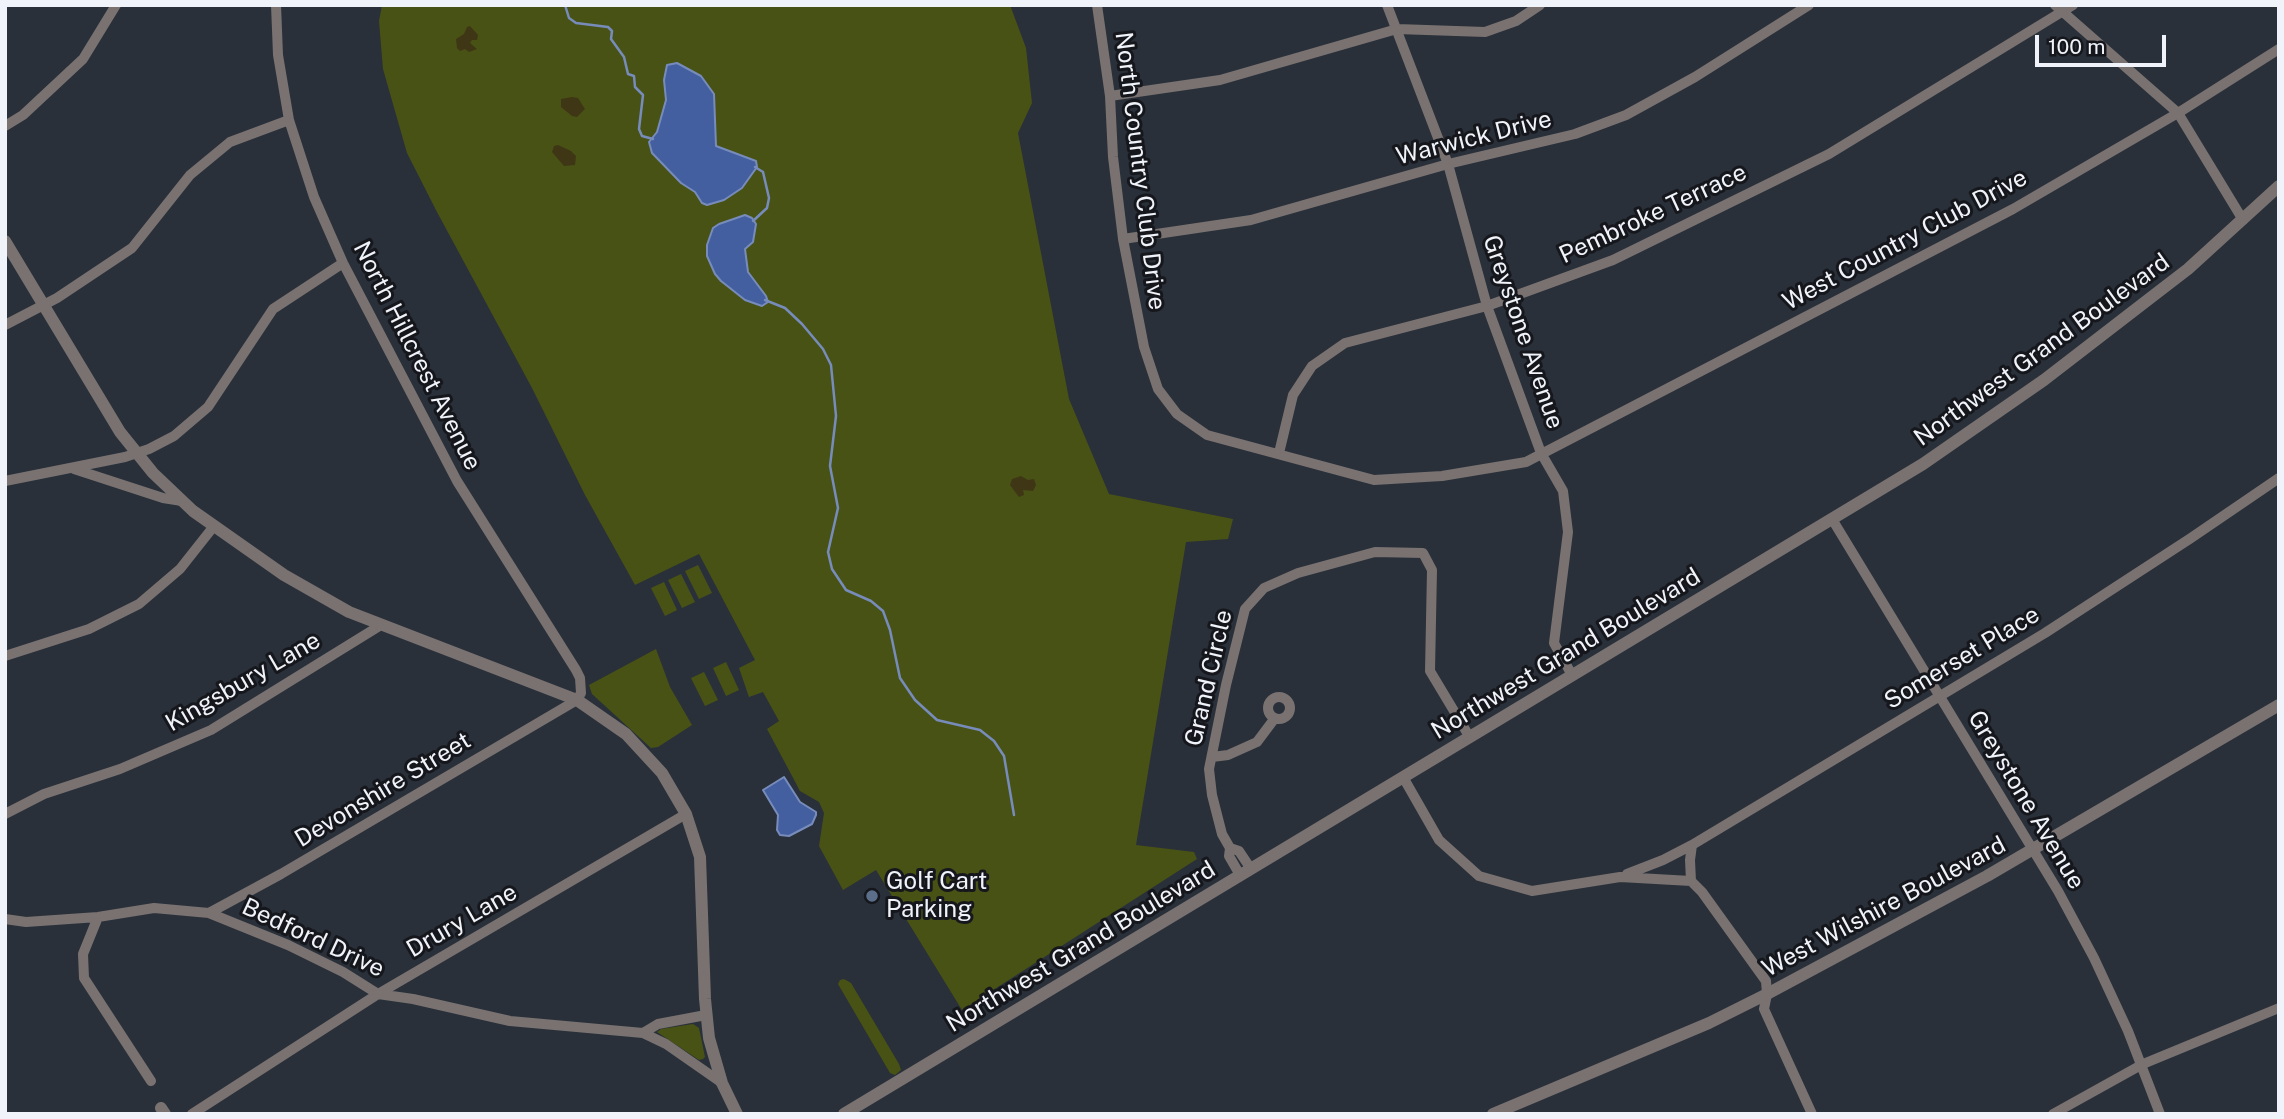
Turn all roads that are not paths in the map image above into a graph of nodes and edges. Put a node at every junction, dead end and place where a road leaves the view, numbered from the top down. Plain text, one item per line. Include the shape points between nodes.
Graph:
1 (116, 5) edge
2 (276, 5) edge
3 (1097, 5) edge
4 (1387, 5) edge
5 (1540, 5) edge
6 (1809, 5) edge
7 (2064, 7) edge
8 (1397, 29) junction
9 (2279, 48) edge
10 (1110, 96) junction
11 (2178, 113) junction
12 (289, 120) junction
13 (5, 126) edge
14 (1448, 164) junction
15 (2279, 186) edge
16 (2243, 220) junction
17 (1123, 239) junction
18 (5, 241) edge
19 (343, 263) junction
20 (44, 305) junction
21 (1487, 306) junction
22 (5, 325) edge
23 (136, 453) junction
24 (1279, 453) junction
25 (1541, 453) junction
26 (71, 468) junction
27 (2279, 478) edge
28 (5, 481) edge
29 (182, 501) junction
30 (1832, 519) junction
31 (214, 526) junction
32 (381, 625) junction
33 (5, 656) edge
34 (1572, 675) junction
35 (1939, 697) junction
36 (577, 700) junction
37 (2279, 705) edge
38 (1275, 718) dead end
39 (1469, 736) junction
40 (1212, 757) junction
41 (1403, 777) junction
42 (5, 814) edge
43 (686, 814) junction
44 (1692, 845) junction
45 (2033, 850) junction
46 (1245, 872) junction
47 (1620, 877) junction
48 (1690, 881) junction
49 (209, 913) junction
50 (98, 917) junction
51 (5, 919) edge
52 (378, 994) junction
53 (1767, 994) junction
54 (2279, 1008) edge
55 (706, 1015) junction
56 (643, 1033) junction
57 (2143, 1064) junction
58 (151, 1081) dead end
59 (722, 1083) junction
60 (192, 1114) edge
61 (737, 1114) edge
62 (844, 1114) edge
63 (1493, 1114) edge
64 (1812, 1114) edge
65 (2053, 1114) edge
66 (2160, 1114) edge

1 - 13 street via 83,59
2 - 12 street, North Hillcrest Avenue via 278,55
3 - 10 street, North Country Club Drive
4 - 8 street, Greystone Avenue
5 - 8 street via 1516,21 1485,32
6 - 14 street, Warwick Drive via 1626,115 1575,134
7 - 11 street
7 - 21 street, Pembroke Terrace via 1829,154 1613,260
8 - 10 street via 1220,80
8 - 14 street, Greystone Avenue
9 - 11 street, West Country Club Drive
10 - 17 street, North Country Club Drive
11 - 16 street
11 - 25 street, West Country Club Drive via 2012,209
12 - 19 street, North Hillcrest Avenue via 314,197
12 - 20 street via 230,142 190,175 132,248
14 - 17 street, Warwick Drive via 1251,220
14 - 21 street, Greystone Avenue
15 - 16 street, Northwest Grand Boulevard
16 - 30 street, Northwest Grand Boulevard via 2188,269 2044,380 1923,464
17 - 24 street, North Country Club Drive via 1143,347 1158,390 1177,414 1207,435
18 - 20 street
19 - 23 street via 273,309 218,395 192,423
19 - 36 street, North Hillcrest Avenue via 457,481 580,678
20 - 22 street
20 - 23 street
21 - 24 street, Pembroke Terrace via 1345,343 1312,366 1293,395
21 - 25 street, Greystone Avenue
23 - 26 street
23 - 29 street
24 - 25 street, North Country Club Drive via 1374,480 1466,472 1526,461
25 - 34 street, Greystone Avenue via 1563,491 1568,532 1554,643
26 - 28 street
26 - 29 street
27 - 35 street, Somerset Place via 2045,633
29 - 31 street
30 - 34 street, Northwest Grand Boulevard
30 - 35 street, Greystone Avenue
31 - 32 street via 316,594
31 - 33 street via 180,569 139,604 89,629
32 - 36 street
32 - 42 street, Kingsbury Lane via 211,730 120,769 44,794
34 - 39 street, Northwest Grand Boulevard
35 - 44 street, Somerset Place
35 - 45 street, Greystone Avenue
36 - 43 street via 638,746 673,788
36 - 49 street, Devonshire Street
37 - 45 street, West Wilshire Boulevard
38 - 40 street via 1257,742
39 - 40 street, Grand Circle via 1430,671 1432,570 1428,560 1423,553 1375,552 1298,573 1264,588 1251,601 1232,659
39 - 41 street, Northwest Grand Boulevard
40 - 46 street, Grand Circle via 1212,795 1222,834 1230,848 1239,851
41 - 46 street, Northwest Grand Boulevard
41 - 47 street via 1439,840 1479,876 1532,891
43 - 52 street, Drury Lane
43 - 55 street via 702,875
44 - 47 street, Somerset Place
44 - 48 street
45 - 53 street, West Wilshire Boulevard
45 - 57 street, Greystone Avenue via 2094,958
46 - 62 street, Northwest Grand Boulevard
47 - 48 street
48 - 53 street via 1766,981
49 - 50 street, Bedford Drive via 154,908
49 - 52 street, Bedford Drive via 288,945
50 - 51 street, Bedford Drive
50 - 58 street via 83,954 85,978
52 - 56 street, Bedford Drive via 510,1021
52 - 60 street, Drury Lane
53 - 63 street, West Wilshire Boulevard
53 - 64 street via 1764,1009
54 - 57 street
55 - 56 street, Bedford Drive via 658,1024
55 - 59 street
56 - 59 street, Bedford Drive
57 - 65 street
57 - 66 street, Greystone Avenue
59 - 61 street

